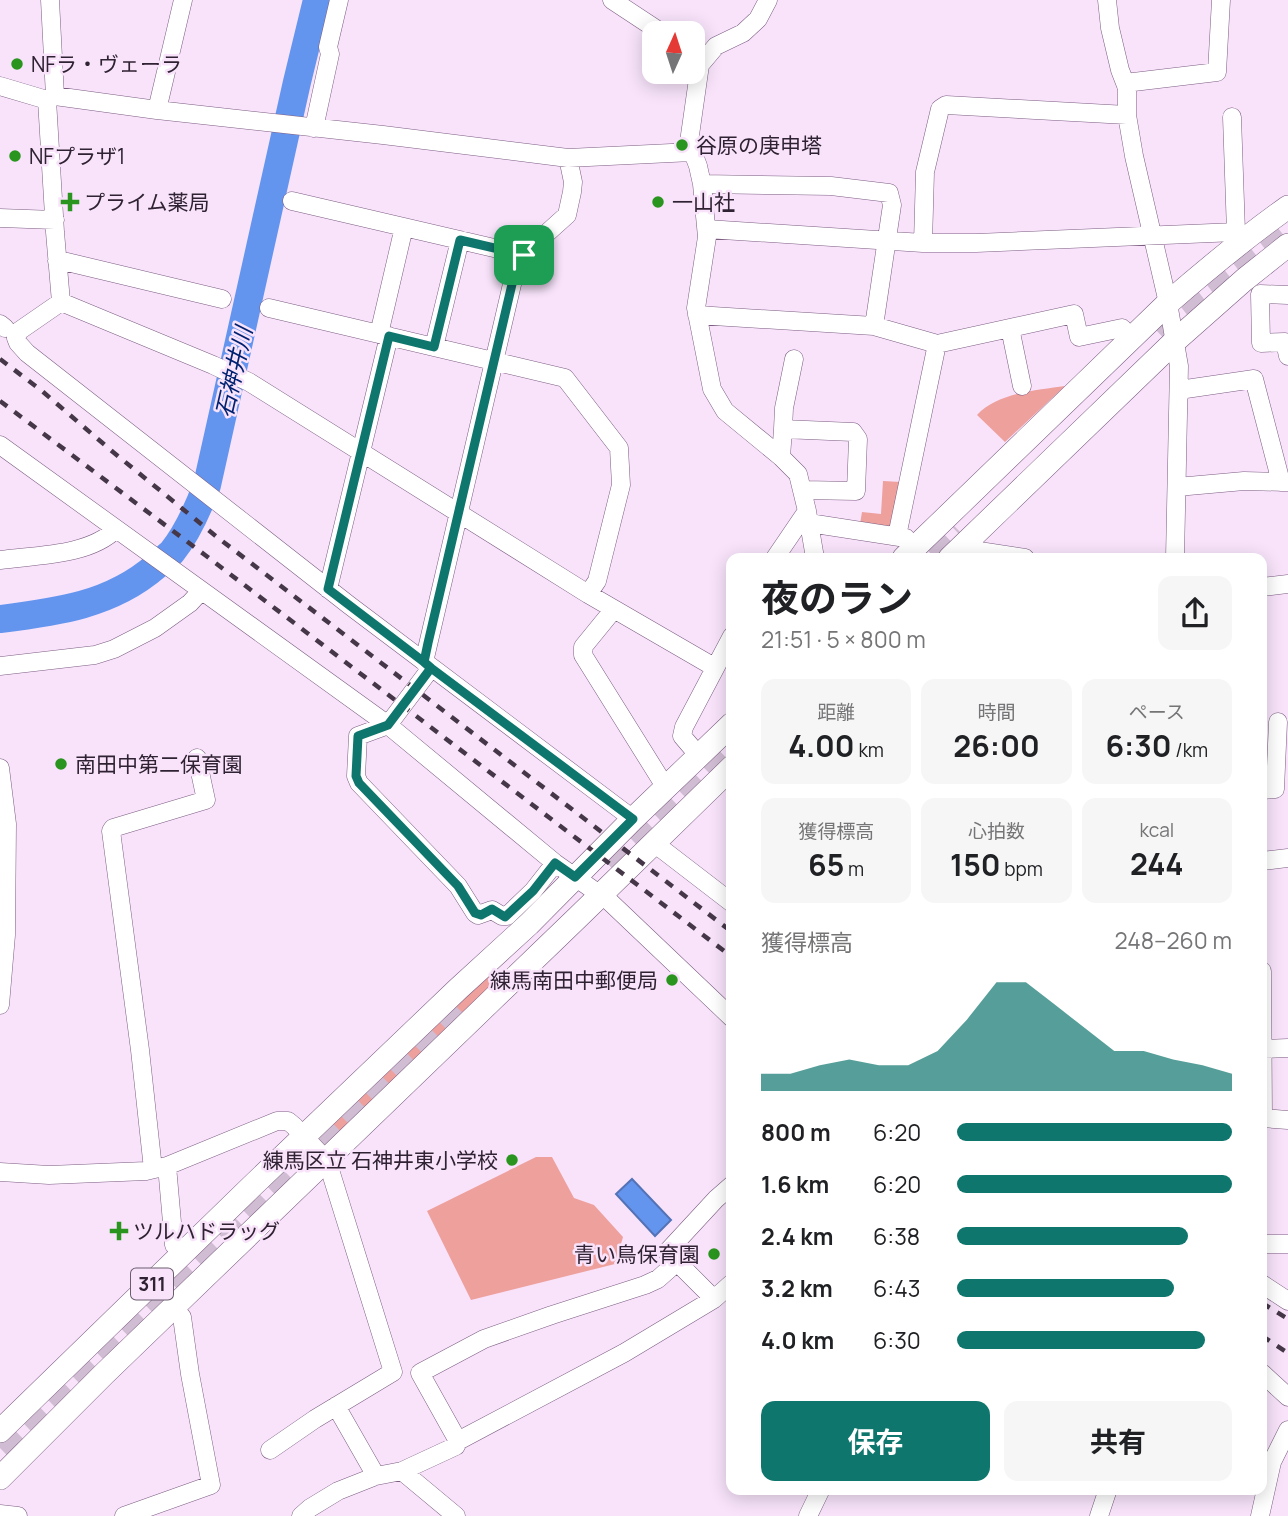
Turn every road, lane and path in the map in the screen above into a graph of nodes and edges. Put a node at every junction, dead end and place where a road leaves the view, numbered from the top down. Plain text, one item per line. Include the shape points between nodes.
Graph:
1 (50, 0) edge
2 (183, 0) edge
3 (338, 0) edge
4 (612, 0) edge
5 (768, 0) edge
6 (1107, 0) edge
7 (1221, 0) edge
8 (644, 21) edge
9 (705, 55) edge
10 (1125, 83) junction
11 (694, 84) edge
12 (0, 86) edge
13 (51, 98) junction
14 (157, 110) junction
15 (1128, 115) junction
16 (1232, 117) dead end
17 (312, 128) junction
18 (692, 152) junction
19 (568, 158) junction
20 (702, 184) junction
21 (292, 201) dead end
22 (1288, 207) edge
23 (0, 218) edge
24 (54, 220) junction
25 (404, 227) junction
26 (707, 229) junction
27 (1240, 236) junction
28 (1152, 237) junction
29 (460, 240) junction
30 (887, 240) junction
31 (923, 243) junction
32 (1288, 245) edge
33 (524, 255) junction
34 (57, 261) junction
35 (1288, 295) edge
36 (222, 299) dead end
37 (61, 302) junction
38 (1168, 303) junction
39 (268, 308) dead end
40 (697, 315) junction
41 (874, 326) junction
42 (1010, 328) junction
43 (384, 335) junction
44 (1131, 338) junction
45 (1175, 341) junction
46 (937, 344) junction
47 (434, 347) junction
48 (1288, 356) edge
49 (794, 359) dead end
50 (493, 361) junction
51 (1022, 386) dead end
52 (1179, 390) junction
53 (783, 429) junction
54 (0, 445) edge
55 (361, 451) junction
56 (781, 457) junction
57 (1285, 482) edge
58 (1177, 487) junction
59 (803, 490) junction
60 (457, 513) junction
61 (808, 517) junction
62 (116, 529) junction
63 (905, 547) edge
64 (975, 550) edge
65 (779, 553) edge
66 (814, 553) edge
67 (994, 553) edge
68 (1175, 553) edge
69 (0, 560) edge
70 (1288, 584) edge
71 (1267, 586) edge
72 (328, 589) junction
73 (201, 591) junction
74 (587, 594) junction
75 (614, 609) junction
76 (726, 646) edge
77 (427, 665) junction
78 (0, 666) edge
79 (714, 667) junction
80 (1276, 722) edge
81 (388, 725) junction
82 (726, 730) edge
83 (699, 756) junction
84 (197, 758) dead end
85 (0, 768) edge
86 (726, 773) edge
87 (666, 788) junction
88 (1267, 790) edge
89 (633, 819) junction
90 (654, 843) junction
91 (1288, 858) edge
92 (1267, 861) edge
93 (555, 863) junction
94 (575, 877) junction
95 (601, 895) junction
96 (726, 898) edge
97 (0, 1004) edge
98 (726, 1012) edge
99 (1288, 1048) edge
100 (1267, 1049) edge
101 (1267, 1118) edge
102 (1288, 1120) edge
103 (304, 1137) junction
104 (325, 1159) junction
105 (160, 1168) junction
106 (0, 1172) edge
107 (726, 1190) edge
108 (1267, 1244) edge
109 (1288, 1244) edge
110 (183, 1254) junction
111 (676, 1263) junction
112 (1267, 1287) edge
113 (726, 1288) edge
114 (714, 1299) junction
115 (1288, 1301) edge
116 (172, 1307) junction
117 (1267, 1378) edge
118 (1288, 1397) edge
119 (336, 1406) junction
120 (1288, 1430) edge
121 (0, 1431) edge
122 (458, 1441) junction
123 (270, 1450) dead end
124 (402, 1471) junction
125 (376, 1476) junction
126 (0, 1479) edge
127 (1267, 1483) edge
128 (818, 1495) edge
129 (1106, 1495) edge
130 (1264, 1495) edge
131 (0, 1514) edge
132 (18, 1516) edge
133 (124, 1516) edge
134 (301, 1516) edge
135 (456, 1516) edge
136 (808, 1516) edge
137 (1100, 1516) edge
138 (1259, 1516) edge

1 - 13 street
2 - 14 street
3 - 17 street
4 - 8 street
5 - 9 street via 758,19 743,33
6 - 10 street
7 - 10 street via 1217,72
10 - 15 street
11 - 18 street
12 - 13 street
13 - 14 street
13 - 24 street
14 - 17 street
15 - 28 street
15 - 31 street via 946,105 940,109 925,172
16 - 27 street
17 - 19 street
18 - 19 street
18 - 20 street
19 - 33 street via 573,182 567,215
20 - 26 street
20 - 30 street via 831,186 889,193 892,205
21 - 25 street
22 - 27 main road
23 - 24 street
24 - 34 street
25 - 29 street
25 - 43 street
26 - 30 street
26 - 40 street
27 - 28 street
27 - 38 main road
28 - 31 street
28 - 38 street
29 - 33 street
29 - 47 street
30 - 31 street
30 - 41 street
32 - 45 main road
33 - 50 street via 513,280
34 - 36 street
34 - 37 street
35 - 48 street via 1260,294 1261,343 1284,342
37 - 55 street via 249,382
37 - 72 street via 19,331 16,338 27,353
38 - 44 main road
38 - 45 street
39 - 43 street
40 - 41 street
40 - 56 street via 712,389 724,411
41 - 46 street
42 - 44 street via 1074,314 1079,337 1122,328
42 - 46 street
42 - 51 street
43 - 47 street
43 - 55 street
44 - 63 main road
45 - 52 street
45 - 64 main road
46 - 63 street
47 - 50 street
49 - 53 street
50 - 60 street
50 - 74 street via 565,378 619,448 621,485 597,581
52 - 57 street via 1254,379
52 - 58 street
53 - 56 street
53 - 59 street via 853,432 859,439 856,491
54 - 62 street
55 - 60 street
55 - 72 street
56 - 59 street via 798,474
57 - 58 street
58 - 68 street
59 - 61 street
60 - 74 street
60 - 77 street
61 - 63 street
61 - 65 street
61 - 66 street
62 - 69 street via 75,550
62 - 73 street
64 - 67 street
70 - 71 street
72 - 77 street
73 - 78 street via 155,628 114,649
73 - 81 street
74 - 75 street
75 - 79 street
75 - 87 street via 583,647 583,655
76 - 79 street
77 - 81 street
77 - 89 street
79 - 83 street via 682,736
80 - 88 street via 1275,789
81 - 93 street
81 - 93 street via 358,736 357,780 458,886 475,913 492,909 507,916
82 - 83 main road
83 - 87 main road
84 - 105 street via 206,800 111,831
85 - 97 street via 7,824
86 - 90 main road
87 - 89 main road
89 - 94 main road, 311
90 - 95 main road
90 - 96 street
91 - 92 street
93 - 94 street
94 - 95 street
94 - 103 main road, 311
95 - 98 street
95 - 104 main road
99 - 100 street
101 - 102 street
103 - 104 street
103 - 105 street via 288,1121 277,1121
103 - 110 main road, 311
104 - 116 main road
104 - 119 street via 393,1372
105 - 106 street via 90,1174
105 - 110 street via 174,1245
107 - 111 street via 667,1252
108 - 109 street
110 - 121 main road, 311
111 - 114 street
111 - 122 street via 658,1279 484,1339 420,1373
112 - 115 street
113 - 114 street
114 - 122 street via 624,1353
116 - 126 main road
116 - 133 street via 182,1317 211,1485
117 - 118 street
119 - 123 street
119 - 125 street
120 - 127 street
122 - 124 street
124 - 125 street
124 - 135 street
125 - 134 street via 338,1491
128 - 136 street
129 - 137 street
130 - 138 street
131 - 132 street

